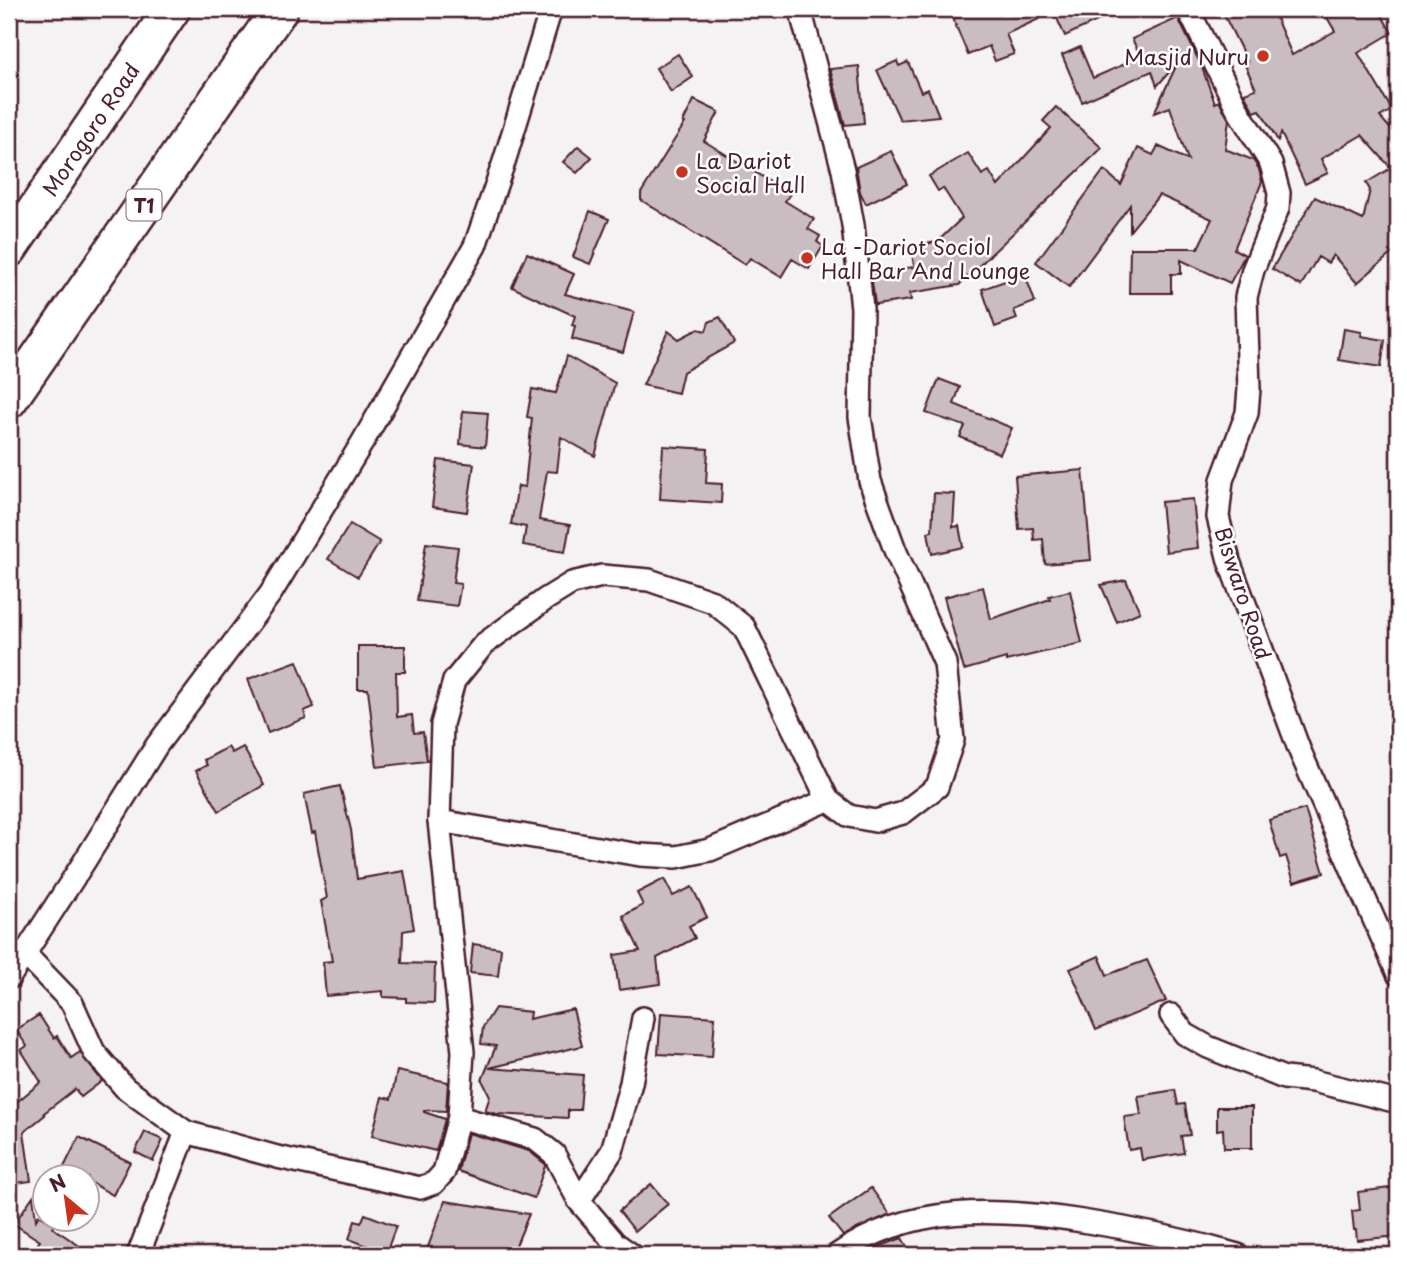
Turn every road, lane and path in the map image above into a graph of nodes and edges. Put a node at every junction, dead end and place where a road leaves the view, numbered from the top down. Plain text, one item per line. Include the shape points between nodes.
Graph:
1 (172, 9) edge
2 (280, 9) edge
3 (551, 9) edge
4 (800, 9) edge
5 (1188, 9) edge
6 (9, 248) edge
7 (9, 400) edge
8 (828, 800) junction
9 (439, 821) junction
10 (24, 953) junction
11 (1398, 974) edge
12 (9, 978) edge
13 (1171, 1015) dead end
14 (643, 1018) dead end
15 (1398, 1102) edge
16 (459, 1117) junction
17 (186, 1132) junction
18 (579, 1201) junction
19 (138, 1255) edge
20 (632, 1255) edge
21 (837, 1255) edge
22 (1238, 1255) edge

1 - 6 highway, Morogoro Road
2 - 7 highway, T1
3 - 10 street via 475,246 271,593 157,745
4 - 8 street via 853,225 862,308 860,417 870,481 945,663 953,740 936,787 903,813 875,821 849,816
5 - 11 street, Biswaro Road via 1239,112 1271,163 1279,193 1278,208 1246,297 1247,413 1222,480 1218,517 1229,561 1299,749
8 - 9 street via 710,850 676,858
8 - 9 street via 744,627 713,602 649,580 602,576 572,583 546,599 484,644 454,681 442,724
9 - 16 street via 463,1052
10 - 12 street
10 - 17 street via 72,1003 94,1052 125,1088
13 - 15 street via 1185,1034 1284,1078
14 - 18 street via 612,1151
16 - 17 street via 444,1172 434,1183 420,1188
16 - 18 street via 535,1139 554,1154
17 - 19 street
18 - 20 street via 615,1243
21 - 22 street via 891,1226 957,1212 1026,1212 1106,1224

